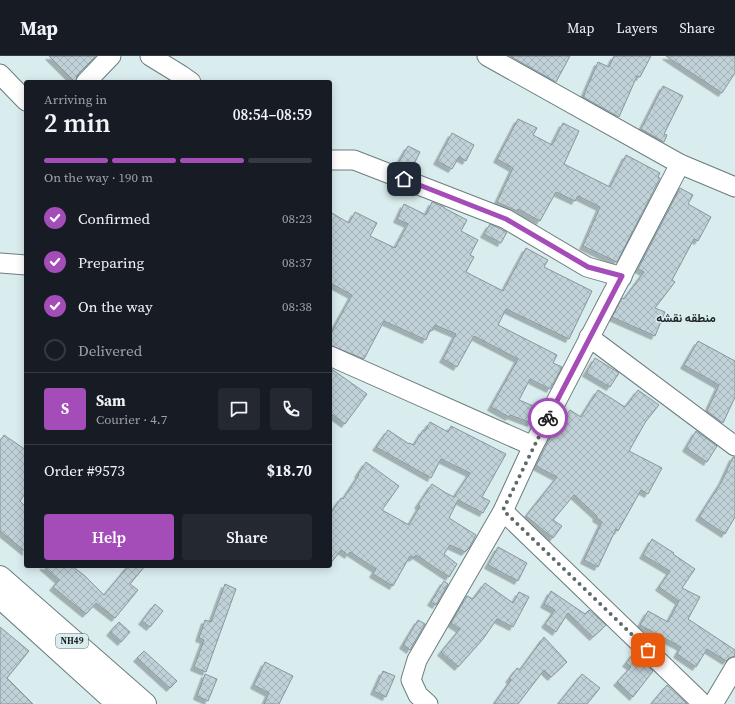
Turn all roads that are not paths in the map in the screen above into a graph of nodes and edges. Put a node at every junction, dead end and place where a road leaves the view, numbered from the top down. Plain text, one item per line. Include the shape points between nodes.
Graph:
1 (111, 56) edge
2 (150, 56) edge
3 (487, 56) edge
4 (0, 74) edge
5 (88, 80) edge
6 (188, 80) edge
7 (24, 99) edge
8 (332, 160) edge
9 (680, 164) junction
10 (735, 187) edge
11 (622, 276) junction
12 (589, 337) junction
13 (332, 357) edge
14 (533, 446) junction
15 (735, 446) edge
16 (503, 510) junction
17 (0, 577) edge
18 (0, 597) edge
19 (735, 667) edge
20 (118, 704) edge
21 (145, 704) edge
22 (428, 704) edge
23 (703, 704) edge
24 (713, 704) edge

1 - 5 street
2 - 6 street
3 - 9 street
4 - 7 street
8 - 11 street via 354,160 506,219 588,267
9 - 10 street
9 - 11 street
11 - 12 street
12 - 14 street
12 - 15 street
13 - 14 street
14 - 16 street
16 - 22 street via 417,660 411,680 418,695
16 - 23 street
17 - 21 highway, NH49
18 - 20 highway, NH49
19 - 24 street

